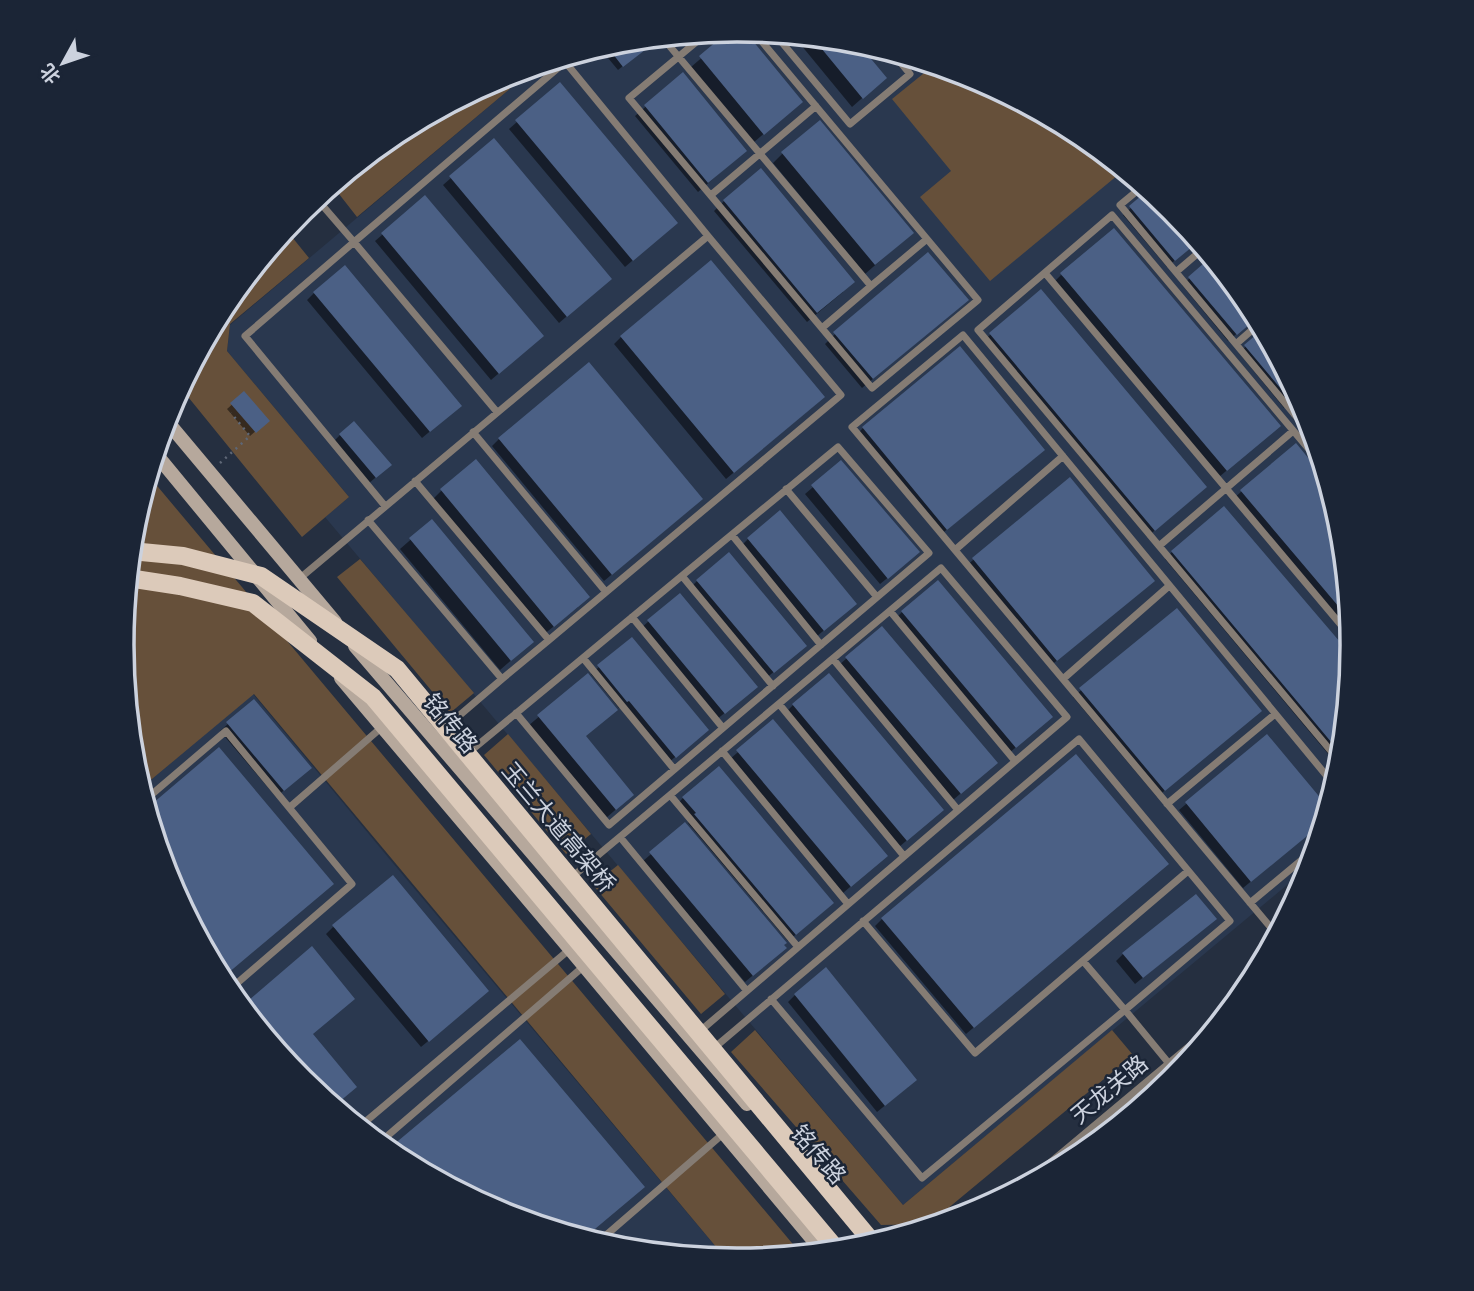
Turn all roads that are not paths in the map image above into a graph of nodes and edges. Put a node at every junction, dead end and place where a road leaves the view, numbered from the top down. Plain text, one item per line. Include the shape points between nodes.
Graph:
1 (695, 43) edge
2 (763, 43) edge
3 (783, 44) edge
4 (670, 46) edge
5 (679, 57) junction
6 (903, 66) edge
7 (568, 67) edge
8 (549, 72) edge
9 (816, 106) junction
10 (760, 154) junction
11 (1135, 192) edge
12 (711, 195) junction
13 (323, 207) edge
14 (708, 236) junction
15 (927, 239) junction
16 (354, 242) junction
17 (1196, 254) edge
18 (1176, 272) junction
19 (1045, 274) junction
20 (870, 286) junction
21 (822, 328) junction
22 (1252, 330) edge
23 (1236, 344) junction
24 (497, 412) junction
25 (1294, 414) edge
26 (174, 430) edge
27 (1293, 431) junction
28 (473, 432) junction
29 (1306, 446) edge
30 (1063, 456) junction
31 (163, 462) edge
32 (415, 481) junction
33 (786, 489) junction
34 (1227, 489) junction
35 (385, 506) junction
36 (368, 520) junction
37 (732, 534) junction
38 (1159, 546) junction
39 (955, 550) junction
40 (141, 552) edge
41 (682, 576) junction
42 (298, 579) junction
43 (138, 580) edge
44 (1170, 586) junction
45 (606, 592) junction
46 (877, 597) junction
47 (890, 611) junction
48 (632, 617) junction
49 (1339, 623) edge
50 (549, 640) junction
51 (821, 645) junction
52 (583, 658) junction
53 (833, 659) junction
54 (502, 679) junction
55 (1063, 679) junction
56 (773, 686) junction
57 (779, 704) junction
58 (516, 713) junction
59 (1275, 714) junction
60 (382, 727) junction
61 (723, 728) junction
62 (434, 737) junction
63 (722, 751) junction
64 (1331, 752) edge
65 (1015, 761) junction
66 (456, 763) junction
67 (674, 769) junction
68 (1326, 775) edge
69 (152, 794) edge
70 (670, 795) junction
71 (1167, 804) junction
72 (290, 807) junction
73 (958, 810) junction
74 (620, 837) junction
75 (904, 856) junction
76 (1300, 861) edge
77 (1188, 871) junction
78 (561, 886) junction
79 (1250, 903) junction
80 (848, 904) junction
81 (863, 921) junction
82 (1270, 927) edge
83 (798, 947) junction
84 (570, 948) junction
85 (1083, 961) junction
86 (584, 965) junction
87 (237, 983) edge
88 (747, 991) junction
89 (771, 999) junction
90 (1125, 1010) junction
91 (691, 1038) junction
92 (705, 1055) junction
93 (1170, 1065) edge
94 (1165, 1071) edge
95 (366, 1121) edge
96 (724, 1133) junction
97 (386, 1136) edge
98 (1087, 1136) edge
99 (607, 1234) edge
100 (866, 1234) edge
101 (859, 1236) edge
102 (830, 1241) edge
103 (816, 1244) edge

1 - 5 lane
2 - 9 lane
3 - 6 lane via 850,124 910,74
4 - 5 lane
5 - 10 lane
5 - 12 lane via 629,98
7 - 14 lane
8 - 16 lane
9 - 10 lane
9 - 15 lane
10 - 12 lane
10 - 20 lane
11 - 18 lane via 1120,205
12 - 21 lane
13 - 16 lane
14 - 24 lane
14 - 45 lane via 841,395
15 - 20 lane
15 - 21 lane via 978,300 872,388
16 - 24 lane
16 - 35 lane via 245,336
17 - 18 lane
18 - 23 lane
19 - 27 lane via 1112,215
19 - 34 lane
19 - 38 lane via 978,330
20 - 21 lane
22 - 23 lane
23 - 25 lane
24 - 28 lane
26 - 42 main road, 铭传路
27 - 29 lane
27 - 34 lane
28 - 32 lane
28 - 45 lane
30 - 39 lane
30 - 39 lane via 963,335 852,427
30 - 44 lane
31 - 60 main road
32 - 35 lane
32 - 50 lane
33 - 37 lane
33 - 46 lane
33 - 46 lane via 838,447 929,553
34 - 38 lane
34 - 49 lane
35 - 36 lane
36 - 42 lane
36 - 54 lane
37 - 41 lane
37 - 51 lane
38 - 64 lane
39 - 55 lane
40 - 100 main road, 玉兰大道高架桥, bridge via 183,556 261,576 397,669
41 - 48 lane
41 - 56 lane
42 - 62 main road, 铭传路
43 - 102 main road, bridge via 253,603 373,696
44 - 55 lane
44 - 59 lane
45 - 50 lane
46 - 51 lane
47 - 53 lane
47 - 65 lane
47 - 65 lane via 941,568 1067,717
48 - 52 lane
48 - 61 lane
50 - 54 lane
51 - 56 lane
52 - 58 lane
52 - 67 lane
53 - 57 lane
53 - 73 lane
54 - 62 lane
55 - 71 lane
56 - 61 lane
57 - 63 lane
57 - 75 lane
58 - 66 lane
58 - 67 lane via 609,825
59 - 68 lane
59 - 71 lane
60 - 72 lane
60 - 84 main road
61 - 67 lane
62 - 66 main road, 铭传路
63 - 70 lane
63 - 80 lane
65 - 73 lane
66 - 78 main road, 铭传路
69 - 72 lane via 226,731
70 - 74 lane
70 - 83 lane
71 - 79 lane
72 - 87 lane via 352,884
73 - 75 lane
74 - 78 lane
74 - 88 lane
75 - 80 lane
76 - 79 lane
77 - 81 lane via 1079,739
77 - 85 lane
77 - 90 lane via 1230,921
78 - 91 main road, 铭传路
79 - 82 lane
80 - 83 lane
81 - 85 lane via 975,1053
81 - 89 lane
83 - 88 lane
84 - 86 main road
84 - 95 lane
85 - 90 lane
86 - 96 main road
86 - 97 lane
88 - 91 lane
89 - 90 lane via 922,1178
89 - 92 lane
90 - 93 lane
91 - 92 main road, 铭传路
92 - 101 main road, 铭传路
94 - 98 street, 天龙关路
96 - 99 lane
96 - 103 main road

